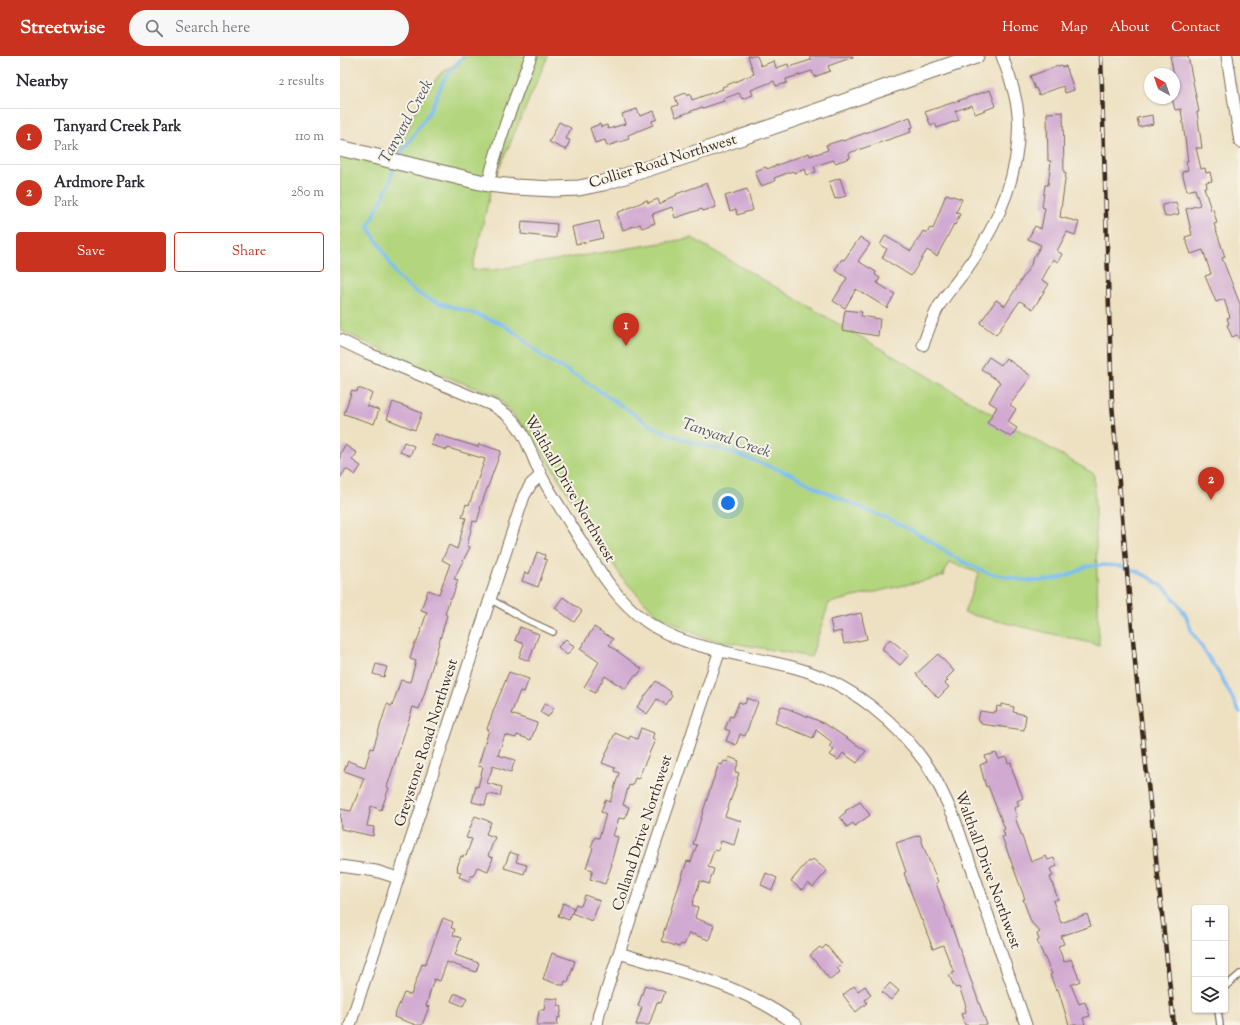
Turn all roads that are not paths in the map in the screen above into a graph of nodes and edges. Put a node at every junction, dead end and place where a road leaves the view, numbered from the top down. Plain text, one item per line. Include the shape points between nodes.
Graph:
1 (531, 56) edge
2 (976, 56) edge
3 (1002, 56) edge
4 (1227, 56) edge
5 (1240, 142) edge
6 (340, 148) edge
7 (488, 184) junction
8 (340, 340) edge
9 (922, 345) dead end
10 (541, 475) junction
11 (490, 599) junction
12 (553, 632) dead end
13 (720, 650) junction
14 (340, 866) edge
15 (398, 878) junction
16 (619, 953) junction
17 (1240, 974) edge
18 (1228, 984) edge
19 (1218, 1013) edge
20 (350, 1025) edge
21 (597, 1025) edge
22 (796, 1025) edge
23 (1026, 1025) edge
24 (1220, 1025) edge

1 - 7 street via 506,120
2 - 7 street, Collier Road Northwest via 603,183 579,188 554,189
3 - 9 street via 1018,113 1014,171 1006,196 985,239 939,306
4 - 5 street
6 - 7 street, Collier Road Northwest
8 - 10 street, Walthall Drive Northwest via 494,406 508,416 521,431
10 - 11 street, Greystone Road Northwest via 531,484 524,496
10 - 13 street, Walthall Drive Northwest via 604,578 625,604 647,622 668,634 692,644
11 - 12 lane
11 - 15 street, Greystone Road Northwest
13 - 16 street, Colland Drive Northwest
13 - 23 street, Walthall Drive Northwest via 796,668 843,688 868,704 911,744 933,774 954,817
14 - 15 street via 376,871
15 - 20 street, Greystone Road Northwest
16 - 21 street, Colland Drive Northwest
16 - 22 street via 734,988 767,1005
17 - 18 lane
19 - 24 lane

